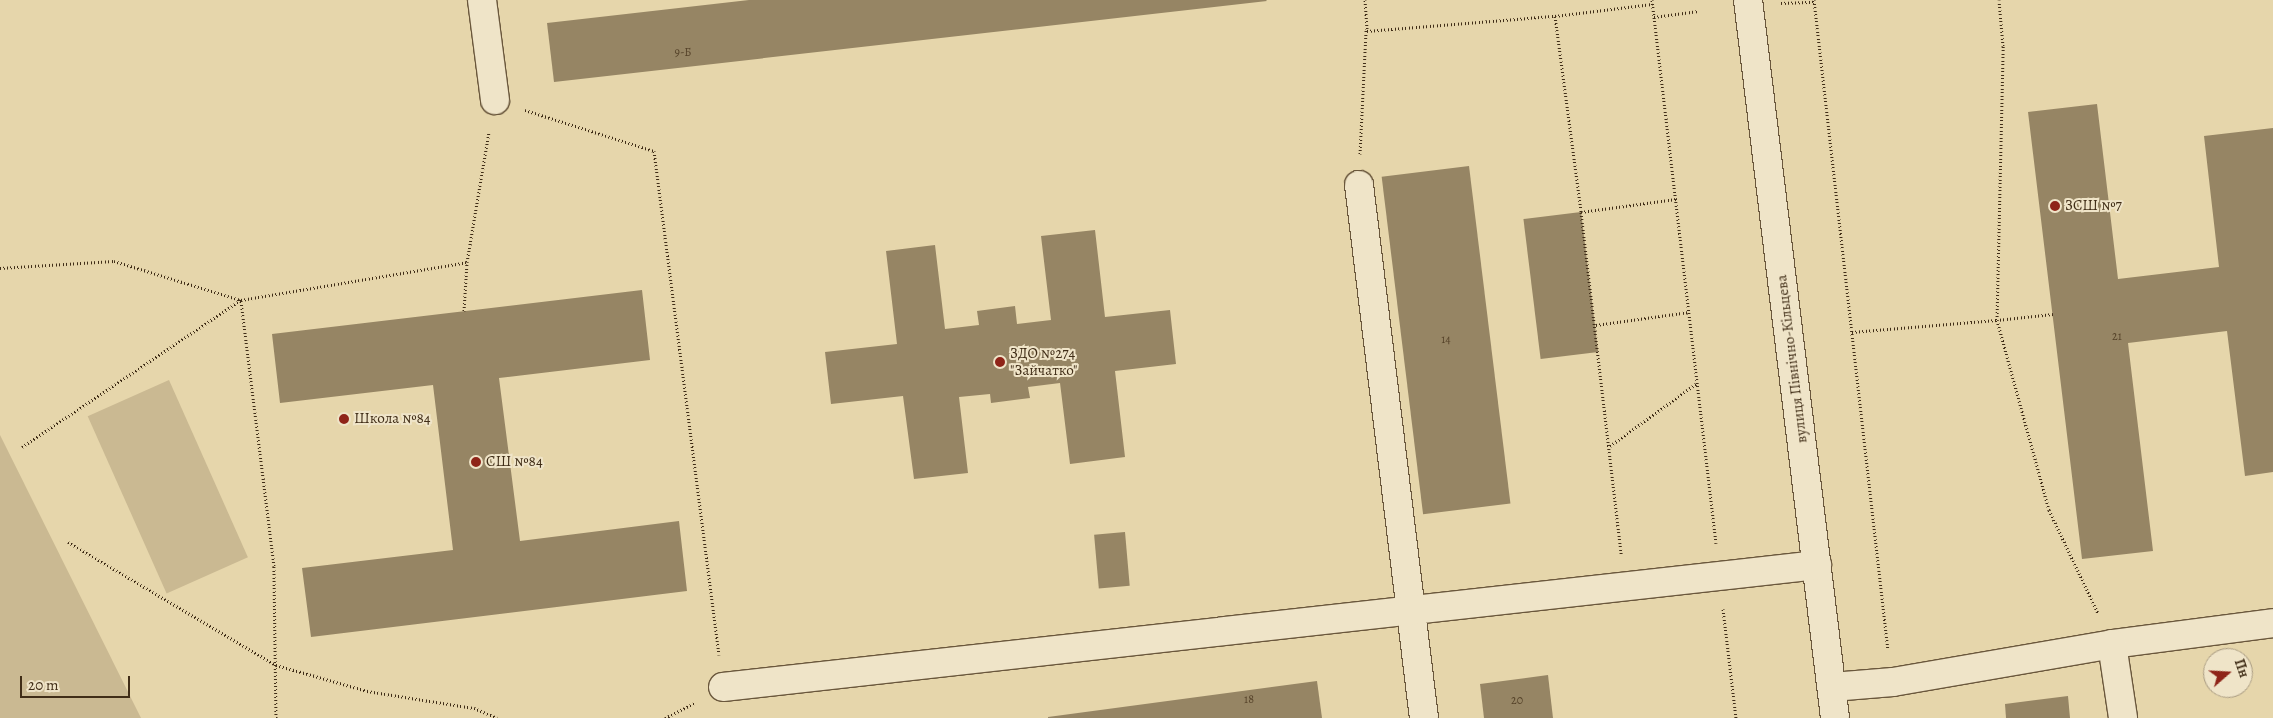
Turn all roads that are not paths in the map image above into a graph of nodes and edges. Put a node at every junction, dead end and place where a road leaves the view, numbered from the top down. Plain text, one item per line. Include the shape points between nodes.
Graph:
1 (482, 0) edge
2 (1748, 0) edge
3 (495, 100) road end
4 (1359, 184) road end
5 (1817, 565) junction
6 (1412, 610) junction
7 (2273, 623) edge
8 (2112, 644) junction
9 (723, 687) road end
10 (1832, 687) junction
11 (1424, 718) edge
12 (1835, 718) edge
13 (2123, 718) edge

1 - 3 street
2 - 5 street, вулиця Північно-Кільцева
4 - 6 street
5 - 6 street
5 - 10 street, вулиця Північно-Кільцева
6 - 9 street
6 - 11 street
7 - 8 street
8 - 10 street via 1893,682
8 - 13 street
10 - 12 street, вулиця Північно-Кільцева

